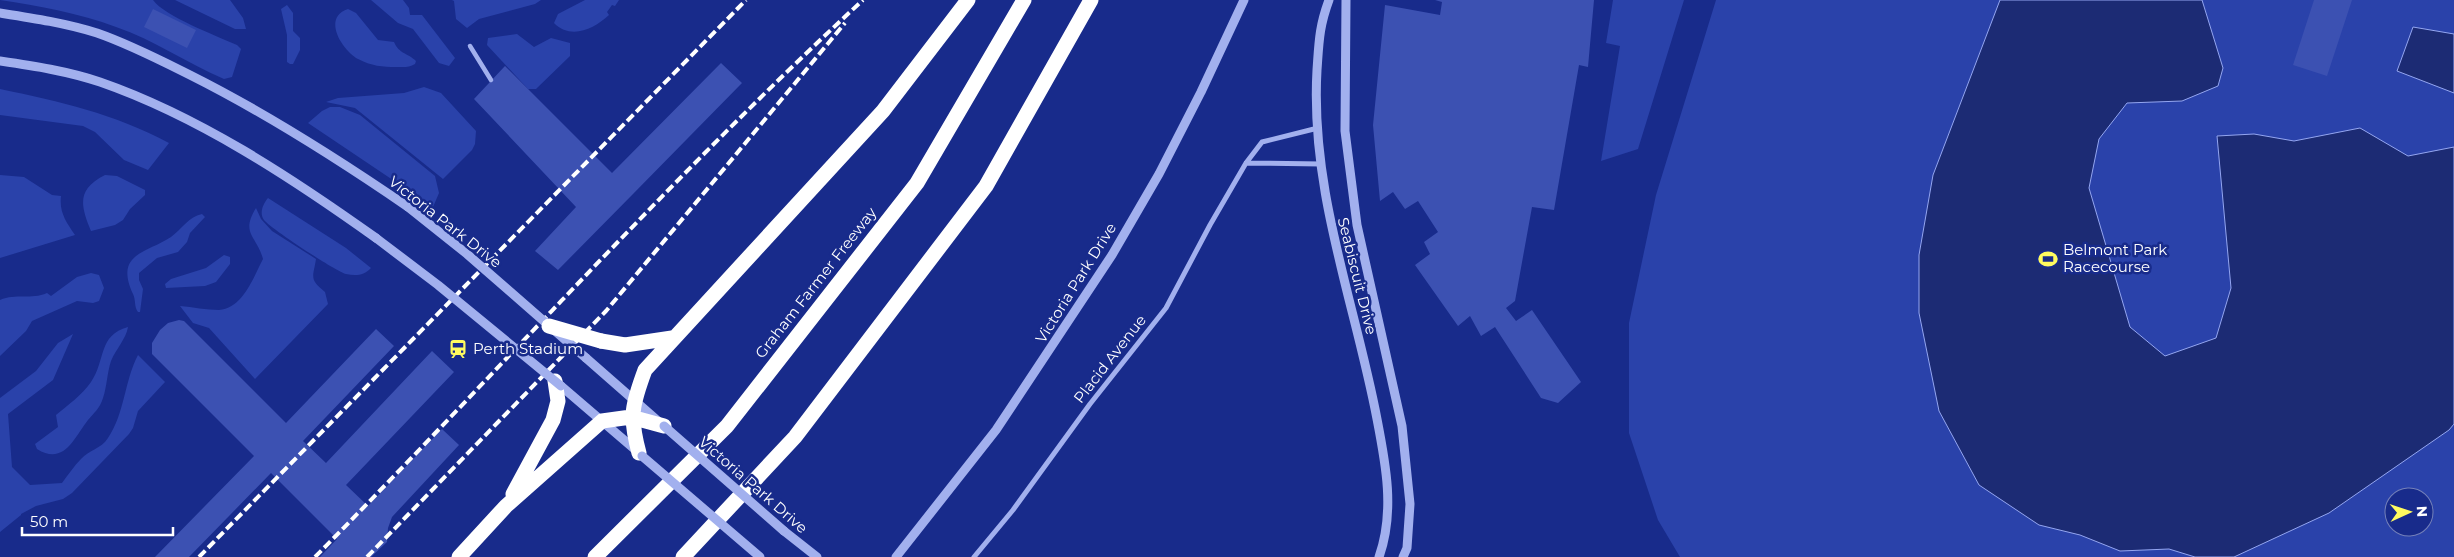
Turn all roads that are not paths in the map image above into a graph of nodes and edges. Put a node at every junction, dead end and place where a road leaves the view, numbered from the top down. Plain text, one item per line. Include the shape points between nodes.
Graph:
1 (968, 0) edge
2 (1024, 0) edge
3 (1091, 0) edge
4 (1244, 0) edge
5 (1330, 0) edge
6 (1346, 0) edge
7 (0, 13) edge
8 (470, 46) dead end
9 (0, 61) edge
10 (491, 80) dead end
11 (1318, 128) junction
12 (1246, 163) junction
13 (1321, 164) junction
14 (548, 326) junction
15 (672, 338) junction
16 (558, 386) junction
17 (634, 400) junction
18 (631, 417) junction
19 (602, 421) junction
20 (664, 426) junction
21 (639, 453) junction
22 (506, 506) junction
23 (803, 546) junction
24 (459, 557) edge
25 (595, 557) edge
26 (683, 557) edge
27 (760, 557) edge
28 (807, 557) edge
29 (817, 557) edge
30 (896, 557) edge
31 (974, 557) edge
32 (1379, 557) edge
33 (1404, 557) edge

1 - 15 highway via 883,111
2 - 25 highway, Graham Farmer Freeway via 917,182 727,426
3 - 26 highway via 986,186 795,437
4 - 30 street, Victoria Park Drive via 1184,125 1112,255 996,430
5 - 11 street, Seabiscuit Drive via 1320,24 1315,102
6 - 33 street, Seabiscuit Drive via 1345,131 1357,225 1402,426 1410,504
7 - 14 street, Victoria Park Drive, bridge via 97,33 146,53 306,139 408,207
8 - 10 street
9 - 16 street, bridge via 49,68 100,82 193,123 284,175 438,285
11 - 12 street, Placid Avenue via 1262,142
11 - 13 street, Seabiscuit Drive
12 - 13 street
12 - 31 street, Placid Avenue via 1166,308
13 - 32 street, Seabiscuit Drive via 1324,198 1371,387 1384,454 1389,500
14 - 15 highway, bridge via 625,345
14 - 17 street, Victoria Park Drive, bridge
15 - 17 highway via 645,370
16 - 19 street
16 - 22 highway via 553,420
17 - 18 highway
17 - 20 street, Victoria Park Drive
18 - 19 highway
18 - 20 highway
18 - 21 highway
19 - 21 street
19 - 22 highway
20 - 23 street, Victoria Park Drive, bridge
21 - 27 street, bridge
22 - 24 highway
23 - 28 street, Victoria Park Drive
23 - 29 street

